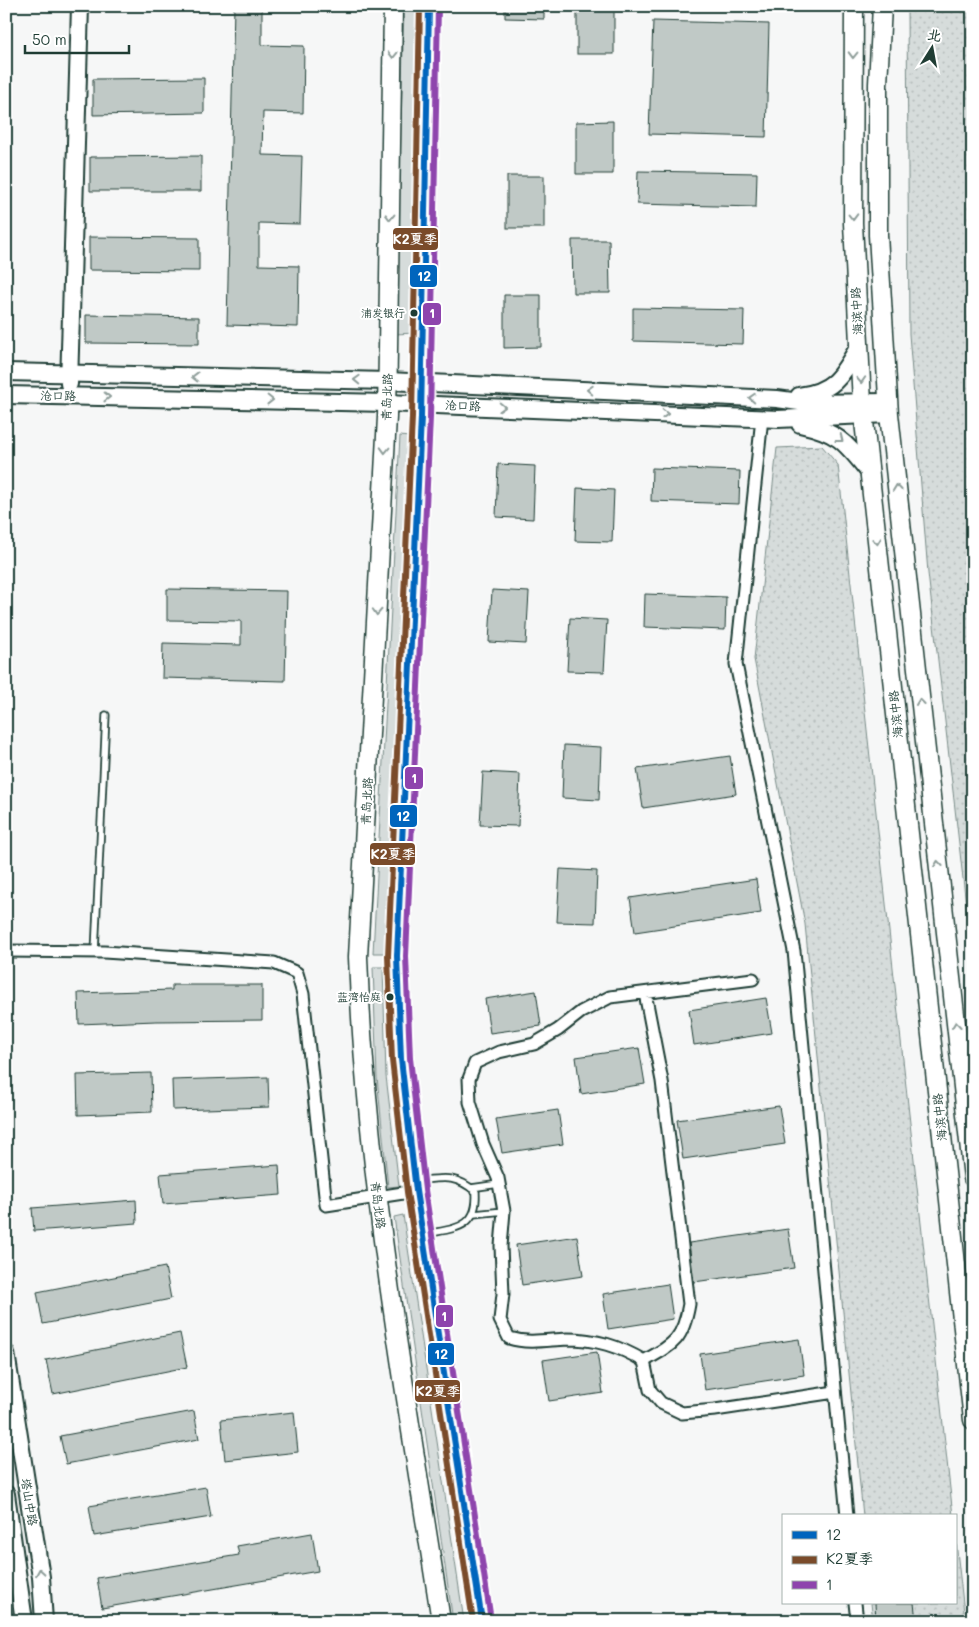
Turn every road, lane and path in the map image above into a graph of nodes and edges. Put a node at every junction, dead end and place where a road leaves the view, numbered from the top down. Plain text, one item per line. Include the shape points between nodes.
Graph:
1 (80, 6) edge
2 (394, 6) edge
3 (429, 6) edge
4 (854, 6) edge
5 (882, 6) edge
6 (859, 346) junction
7 (6, 372) edge
8 (69, 374) junction
9 (388, 381) junction
10 (422, 383) junction
11 (6, 395) edge
12 (69, 396) junction
13 (777, 399) junction
14 (387, 403) junction
15 (421, 404) junction
16 (888, 408) junction
17 (863, 410) junction
18 (770, 419) junction
19 (870, 473) junction
20 (106, 715) dead end
21 (6, 951) edge
22 (95, 952) junction
23 (753, 979) dead end
24 (645, 993) junction
25 (973, 1178) edge
26 (499, 1184) junction
27 (416, 1186) junction
28 (471, 1188) junction
29 (376, 1198) junction
30 (504, 1211) junction
31 (474, 1214) junction
32 (423, 1235) junction
33 (6, 1353) edge
34 (644, 1361) junction
35 (835, 1392) junction
36 (973, 1420) edge
37 (6, 1494) edge
38 (847, 1514) edge
39 (855, 1604) edge
40 (24, 1621) edge
41 (44, 1621) edge
42 (441, 1621) edge
43 (482, 1621) edge
44 (857, 1621) edge

1 - 8 main road
2 -> 9 main road, 青岛北路
3 - 10 main road
4 -> 6 main road, 海滨中路 via 853,223
5 - 16 main road, 海滨中路 via 878,84 878,235
6 - 13 main road via 844,373 831,386 817,393
6 -> 17 main road, 海滨中路
7 - 8 main road, 沧口路
9 -> 8 main road, 沧口路
8 - 12 main road
9 - 10 main road, 沧口路
9 - 14 main road, 青岛北路
13 -> 10 main road, 沧口路
10 - 15 main road
11 - 12 main road, 沧口路
12 -> 14 main road, 沧口路
13 - 17 main road, 沧口路
14 - 15 main road, 沧口路
14 -> 29 main road, 青岛北路 via 358,957 361,1042
15 -> 18 main road, 沧口路
15 - 27 main road via 397,956 401,1059
16 - 17 main road, 沧口路
25 -> 16 main road, 海滨中路
17 - 18 main road, 沧口路
17 - 19 main road, 海滨中路
18 -> 19 main road via 830,432 850,448
18 - 35 street via 736,664 794,951
19 -> 36 main road, 海滨中路
20 - 22 lane
21 - 22 street
22 - 29 street via 274,963 297,973 303,994 326,1205
23 - 24 street
24 - 26 street via 610,997 534,1044 499,1052 474,1063 469,1080 470,1102
24 - 34 street via 662,1081 689,1304 685,1328 669,1347
26 - 28 lane
26 - 30 street
27 - 28 lane via 445,1178 464,1181
27 - 29 street
27 - 32 main road
28 - 31 lane via 476,1192
29 - 42 main road, 青岛北路
30 - 31 lane
30 - 34 street via 500,1320 508,1338 525,1343 596,1340 623,1348
31 - 32 lane via 464,1226
32 - 43 main road
41 -> 33 main road, 塔山中路 via 41,1577
34 - 35 street via 650,1390 661,1403 682,1412
35 - 38 street
37 - 40 main road, 塔山中路
39 - 44 street

